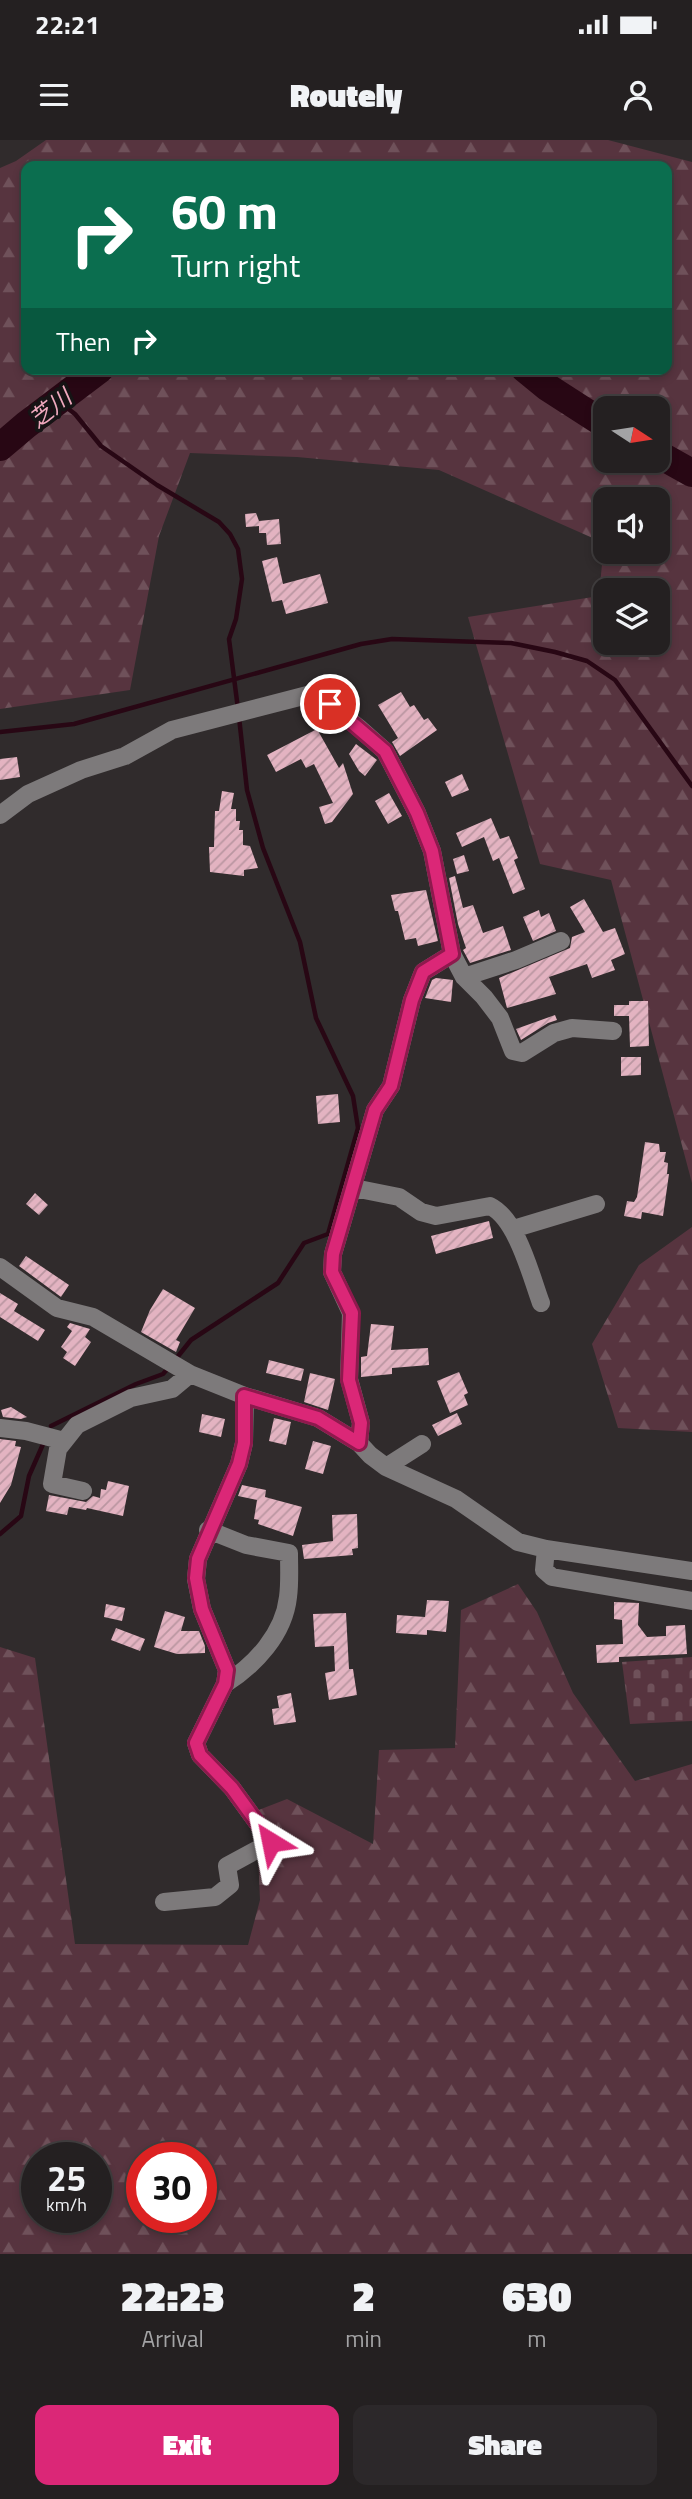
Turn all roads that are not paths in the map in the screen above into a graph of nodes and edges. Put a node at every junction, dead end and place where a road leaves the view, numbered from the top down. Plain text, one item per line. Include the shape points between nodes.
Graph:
1 (0, 815) edge
2 (561, 941) dead end
3 (452, 954) junction
4 (464, 977) junction
5 (613, 1031) dead end
6 (354, 1188) junction
7 (596, 1204) dead end
8 (513, 1229) junction
9 (0, 1267) edge
10 (541, 1303) dead end
11 (190, 1374) junction
12 (244, 1396) junction
13 (0, 1428) edge
14 (64, 1441) junction
15 (359, 1443) junction
16 (422, 1444) dead end
17 (386, 1467) junction
18 (83, 1491) dead end
19 (208, 1530) junction
20 (546, 1549) junction
21 (692, 1571) edge
22 (692, 1601) edge
23 (225, 1684) junction
24 (164, 1902) dead end

1 - 3 street via 28,794 125,755 172,730 315,693 385,751 432,851
2 - 4 street
3 - 4 street
3 - 6 street via 423,972 391,1086 375,1110
4 - 5 street via 500,1018 513,1051 522,1053 554,1033 572,1028
6 - 8 street via 399,1197 436,1216 490,1206
6 - 15 street via 333,1254 332,1272 352,1313 349,1380 361,1423
7 - 8 street
8 - 10 street
9 - 11 street via 57,1308 93,1317
11 - 12 street
11 - 14 street via 172,1390 131,1398 77,1425
12 - 15 street via 318,1418
12 - 19 street via 239,1464
13 - 14 street
14 - 18 street via 58,1449 52,1484
15 - 17 street
16 - 17 street
17 - 20 street via 456,1499 518,1542
19 - 23 street via 196,1578 202,1609 227,1670
19 - 23 street via 246,1545 289,1553 288,1599 276,1631 259,1657
20 - 21 street
20 - 22 street via 544,1570 552,1577
23 - 24 street via 196,1743 200,1755 232,1788 271,1842 227,1866 230,1885 215,1897

